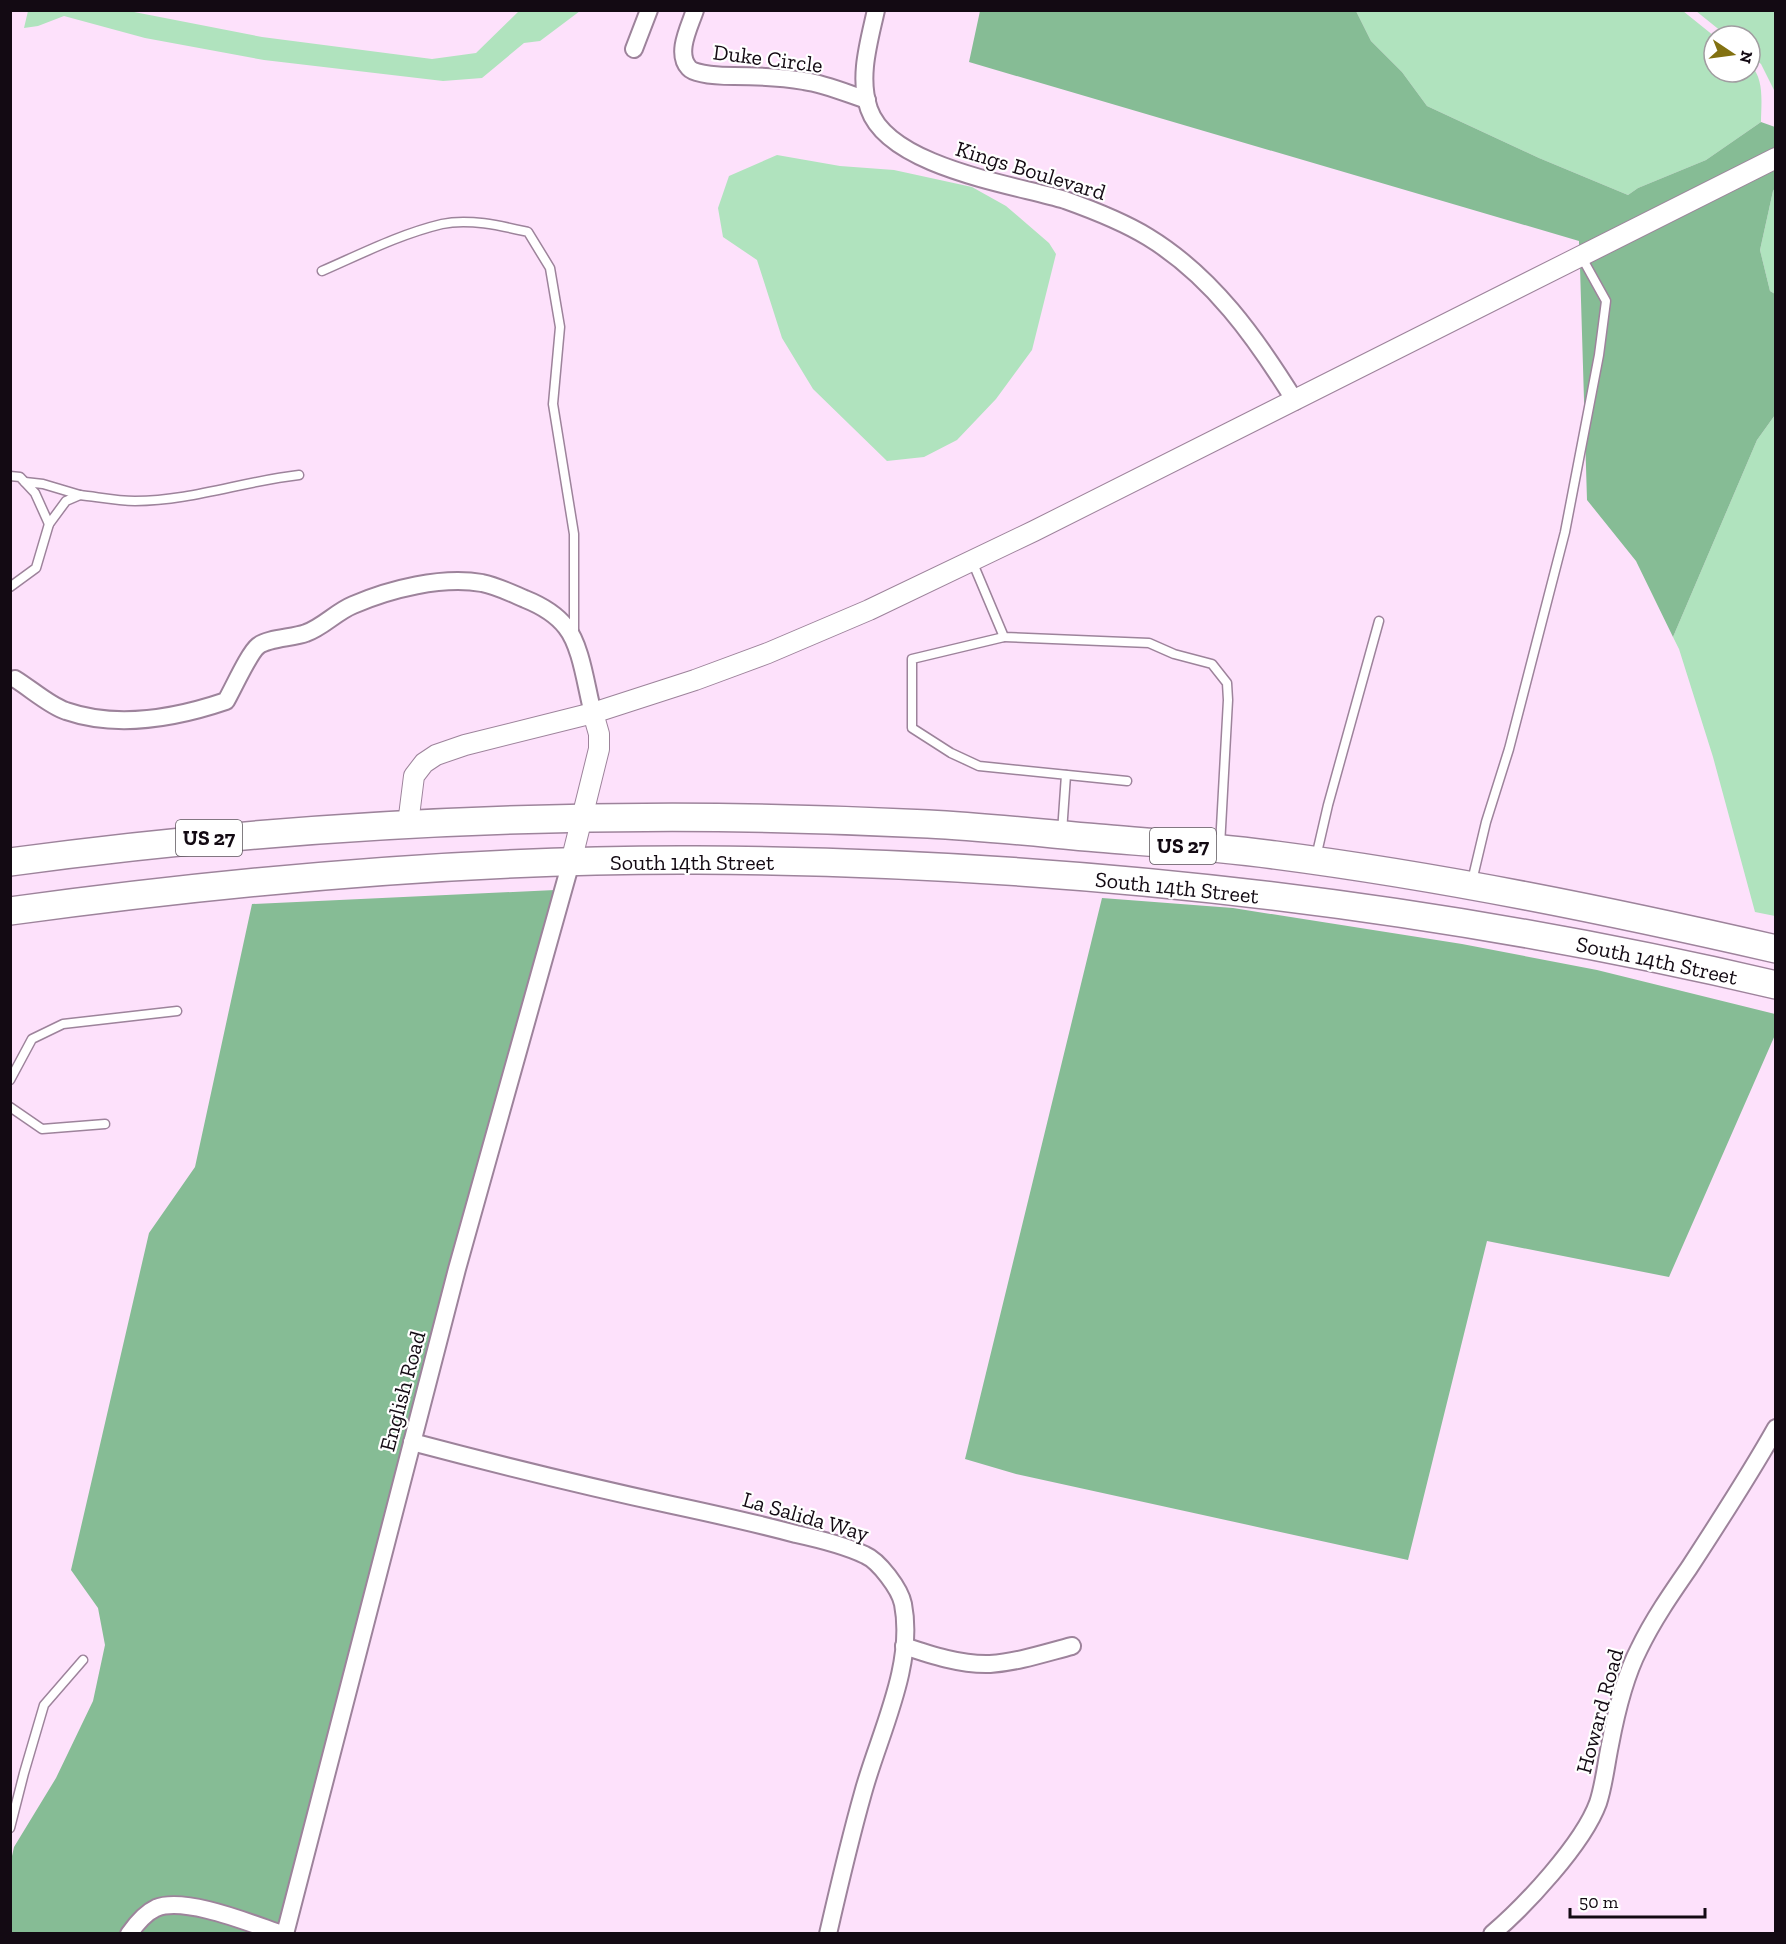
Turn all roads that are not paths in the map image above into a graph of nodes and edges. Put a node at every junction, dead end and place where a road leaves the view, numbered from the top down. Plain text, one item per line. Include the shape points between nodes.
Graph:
1 (649, 10) edge
2 (695, 10) edge
3 (876, 10) edge
4 (634, 49) dead end
5 (867, 100) junction
6 (1776, 158) edge
7 (1581, 256) junction
8 (322, 271) dead end
9 (1295, 400) junction
10 (299, 475) dead end
11 (10, 476) edge
12 (25, 482) junction
13 (80, 495) junction
14 (49, 524) junction
15 (972, 561) junction
16 (10, 587) edge
17 (1380, 621) dead end
18 (1004, 637) junction
19 (574, 640) junction
20 (13, 675) edge
21 (593, 713) junction
22 (1066, 775) junction
23 (1127, 781) dead end
24 (583, 817) junction
25 (408, 824) junction
26 (1062, 834) junction
27 (1219, 849) junction
28 (1315, 861) junction
29 (10, 862) edge
30 (571, 862) junction
31 (1470, 886) junction
32 (10, 910) edge
33 (1410, 916) junction
34 (1776, 949) edge
35 (1776, 985) edge
36 (177, 1011) dead end
37 (10, 1080) edge
38 (10, 1107) edge
39 (105, 1124) dead end
40 (1776, 1428) edge
41 (412, 1443) junction
42 (904, 1646) junction
43 (1072, 1646) dead end
44 (83, 1660) dead end
45 (10, 1828) edge
46 (129, 1934) edge
47 (284, 1934) edge
48 (828, 1934) edge
49 (1492, 1934) edge

1 - 4 street
2 - 5 street, Duke Circle via 682,50 694,71 806,81
3 - 5 street, Kings Boulevard via 866,54
5 - 9 street, Kings Boulevard via 876,123 915,155 1085,208 1113,219 1171,253 1236,314
6 - 7 street
7 - 9 street
7 - 31 lane via 1606,301 1599,355 1565,532
8 - 19 lane via 380,245 444,224 490,223 528,232 550,268 560,327 554,404 574,534
9 - 15 street
10 - 13 lane via 175,498 134,501
11 - 12 lane
12 - 13 lane
12 - 14 lane via 35,493
13 - 14 lane via 66,501
14 - 16 lane via 36,568
15 - 18 lane
15 - 21 street via 768,653
17 - 28 lane
18 - 22 lane via 912,659 912,728 979,766
18 - 27 lane via 1149,643 1212,664 1227,683 1228,700
19 - 20 street via 554,615 538,605 500,588 456,581 417,585 369,598 307,633 260,644 251,652 226,701 194,712 107,721 64,711
19 - 21 street
21 - 24 street via 599,749
21 - 25 street via 436,755 414,776
22 - 23 lane
22 - 26 lane
24 - 25 highway, US 27
24 - 26 highway, South 14th Street / US 27 via 930,824
24 - 30 street
25 - 29 highway, US 27 via 202,839
26 - 27 highway, South 14th Street / US 27
27 - 28 highway, South 14th Street / US 27
28 - 31 highway, South 14th Street / US 27
30 - 32 highway, US 27 via 304,877
30 - 33 highway, South 14th Street / US 27 via 830,862 1032,873 1269,896
30 - 41 street, English Road
31 - 33 highway via 1463,899 1447,907
31 - 34 highway, South 14th Street / US 27 via 1628,915
33 - 35 highway, South 14th Street / US 27 via 1619,951
36 - 37 lane via 63,1024 32,1039
38 - 39 lane via 42,1129
40 - 49 street, Howard Road via 1637,1652 1612,1732 1598,1804 1571,1848 1536,1891
41 - 42 street, La Salida Way via 742,1520 866,1555 876,1562 903,1603
41 - 47 street, English Road
42 - 43 street via 961,1662 989,1664
42 - 48 street, La Salida Way via 894,1700 863,1790
44 - 45 lane via 44,1705
46 - 47 street via 156,1908 177,1905 208,1910

